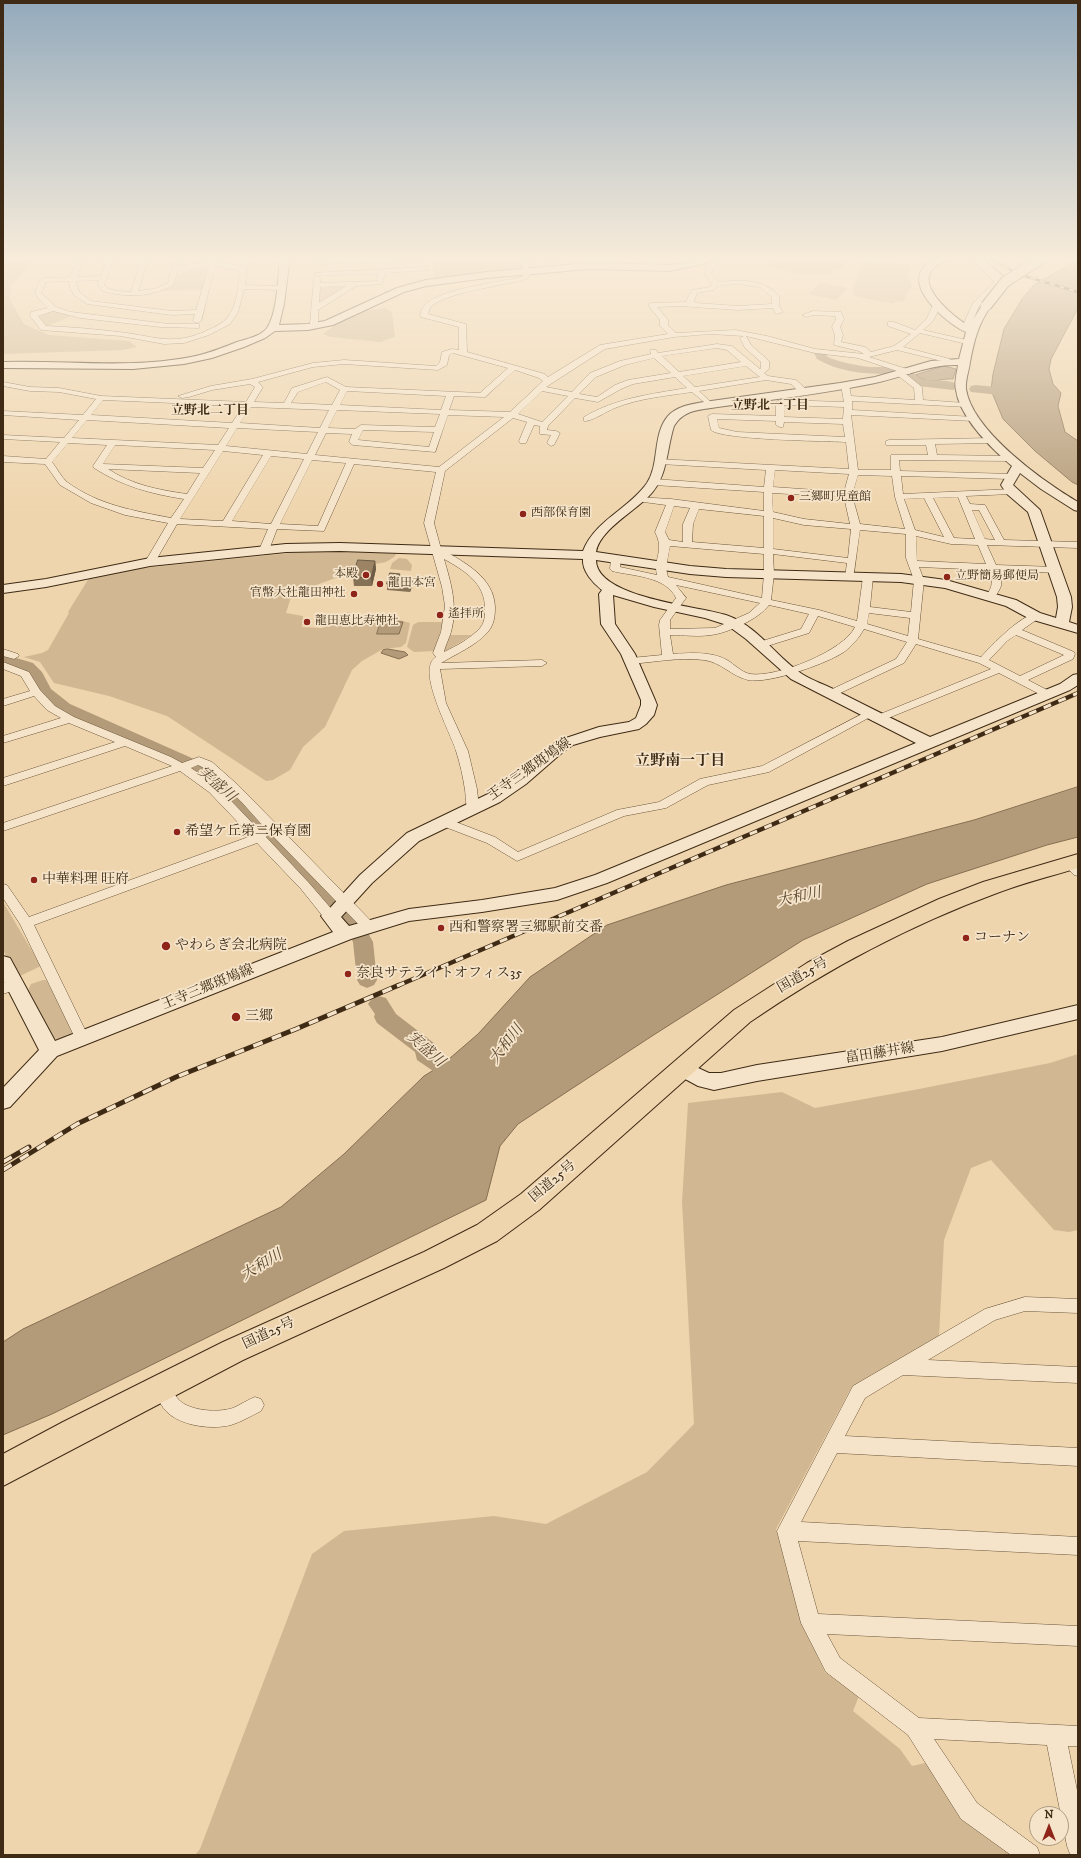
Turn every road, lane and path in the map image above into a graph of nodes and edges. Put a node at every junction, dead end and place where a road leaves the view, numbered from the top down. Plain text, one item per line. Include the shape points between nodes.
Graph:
1 (247, 343) edge
2 (462, 343) edge
3 (630, 343) edge
4 (643, 343) edge
5 (746, 343) edge
6 (784, 343) edge
7 (837, 343) edge
8 (904, 343) edge
9 (968, 343) edge
10 (897, 348) junction
11 (464, 353) junction
12 (870, 354) junction
13 (657, 356) junction
14 (859, 356) junction
15 (947, 361) junction
16 (965, 362) junction
17 (748, 363) junction
18 (3, 364) edge
19 (513, 368) junction
20 (904, 372) junction
21 (678, 374) junction
22 (763, 375) junction
23 (252, 381) junction
24 (547, 381) junction
25 (3, 384) edge
26 (846, 385) junction
27 (541, 388) junction
28 (344, 389) junction
29 (693, 389) junction
30 (803, 391) junction
31 (450, 395) junction
32 (575, 395) junction
33 (101, 398) junction
34 (139, 399) junction
35 (598, 400) junction
36 (919, 402) junction
37 (248, 404) junction
38 (615, 404) junction
39 (710, 405) junction
40 (847, 405) junction
41 (965, 405) junction
42 (286, 406) junction
43 (334, 408) junction
44 (444, 412) junction
45 (3, 413) edge
46 (512, 415) junction
47 (84, 417) junction
48 (779, 418) junction
49 (587, 419) dead end
50 (974, 419) junction
51 (532, 421) junction
52 (848, 422) junction
53 (234, 425) junction
54 (544, 425) junction
55 (324, 430) junction
56 (438, 430) junction
57 (357, 432) junction
58 (780, 436) junction
59 (3, 437) edge
60 (66, 440) junction
61 (850, 440) junction
62 (523, 441) dead end
63 (993, 441) junction
64 (930, 442) junction
65 (112, 443) junction
66 (551, 443) dead end
67 (889, 443) dead end
68 (220, 448) junction
69 (268, 453) junction
70 (309, 457) junction
71 (933, 457) junction
72 (3, 459) edge
73 (660, 461) junction
74 (48, 462) junction
75 (351, 462) junction
76 (96, 466) junction
77 (1014, 466) junction
78 (771, 467) junction
79 (441, 470) junction
80 (206, 471) junction
81 (854, 472) junction
82 (895, 474) junction
83 (654, 482) junction
84 (768, 490) junction
85 (1011, 491) junction
86 (961, 494) junction
87 (848, 495) junction
88 (927, 495) junction
89 (190, 497) junction
90 (898, 497) junction
91 (639, 499) junction
92 (671, 502) junction
93 (696, 505) junction
94 (1078, 506) edge
95 (966, 507) junction
96 (769, 514) junction
97 (174, 521) junction
98 (226, 523) junction
99 (274, 526) junction
100 (856, 528) junction
101 (911, 532) junction
102 (951, 541) junction
103 (981, 542) junction
104 (665, 543) junction
105 (1001, 543) junction
106 (1047, 544) junction
107 (686, 545) junction
108 (1078, 545) edge
109 (264, 550) junction
110 (437, 551) junction
111 (768, 551) junction
112 (588, 555) junction
113 (616, 559) junction
114 (852, 561) junction
115 (150, 562) junction
116 (914, 564) junction
117 (661, 566) junction
118 (993, 568) junction
119 (1056, 570) junction
120 (768, 574) junction
121 (850, 577) junction
122 (868, 577) junction
123 (664, 579) junction
124 (920, 580) junction
125 (3, 589) edge
126 (610, 590) junction
127 (991, 596) junction
128 (766, 602) junction
129 (675, 607) junction
130 (864, 609) junction
131 (815, 612) junction
132 (916, 616) junction
133 (1035, 616) junction
134 (736, 624) junction
135 (1061, 624) junction
136 (861, 625) junction
137 (1078, 629) edge
138 (1014, 630) junction
139 (665, 632) junction
140 (913, 640) junction
141 (760, 645) junction
142 (443, 657) junction
143 (4, 658) edge
144 (668, 658) junction
145 (631, 661) junction
146 (983, 661) junction
147 (542, 664) dead end
148 (434, 666) junction
149 (788, 670) junction
150 (998, 670) junction
151 (1078, 678) edge
152 (1020, 680) junction
153 (36, 692) junction
154 (830, 694) junction
155 (1047, 694) junction
156 (3, 703) edge
157 (873, 716) junction
158 (70, 719) junction
159 (3, 740) edge
160 (126, 742) junction
161 (929, 742) junction
162 (184, 766) junction
163 (3, 782) edge
164 (473, 808) junction
165 (444, 822) junction
166 (3, 827) edge
167 (272, 828) junction
168 (260, 836) junction
169 (1075, 865) edge
170 (3, 888) edge
171 (338, 909) junction
172 (26, 923) junction
173 (356, 930) junction
174 (3, 963) edge
175 (9, 987) edge
176 (1078, 1012) edge
177 (82, 1038) junction
178 (50, 1051) junction
179 (683, 1069) junction
180 (3, 1101) edge
181 (1078, 1306) edge
182 (902, 1367) junction
183 (1078, 1375) edge
184 (162, 1387) junction
185 (255, 1405) dead end
186 (831, 1444) junction
187 (1078, 1457) edge
188 (3, 1471) edge
189 (786, 1532) junction
190 (1078, 1546) edge
191 (811, 1623) junction
192 (1078, 1636) edge
193 (916, 1728) junction
194 (1055, 1735) junction
195 (1078, 1736) edge
196 (1078, 1846) edge
197 (1029, 1855) edge

1 - 18 street via 177,362 143,365
2 - 11 street
3 - 24 street via 603,347
4 - 13 street
5 - 22 street via 765,362
6 - 14 street via 815,351
7 - 12 street via 862,349
8 - 10 street
9 - 16 street
10 - 12 street
10 - 15 street
11 - 19 street
11 - 23 street via 446,352 444,363 438,368 344,362 313,365
12 - 14 street
13 - 17 street via 718,346 729,348
13 - 21 street
13 - 32 street via 630,360 603,370 593,375
14 - 20 street
15 - 16 street
15 - 20 street
16 - 41 street via 961,389
17 - 21 street
17 - 22 street
19 - 24 street via 542,376
19 - 31 street via 482,395
20 - 26 street
20 - 36 street via 918,387
21 - 29 street
21 - 35 street via 631,382
22 - 29 street
22 - 30 street via 793,382
23 - 34 street via 211,388 189,395 143,394
23 - 37 street via 259,387
24 - 27 street
25 - 33 street via 30,389 60,390
26 - 30 street
26 - 40 street
27 - 32 street
27 - 46 street
28 - 31 street
28 - 42 street via 327,379 295,390
28 - 43 street
29 - 38 street
29 - 39 street
30 - 39 street
31 - 44 street
32 - 35 street
32 - 54 street
33 - 34 street
33 - 47 street
34 - 37 street
35 - 38 street
36 - 40 street
36 - 41 street
37 - 42 street
37 - 53 street
38 - 49 street
39 - 73 street via 686,410 673,417 669,423
40 - 48 street via 780,402
40 - 50 street
40 - 52 street
41 - 50 street
42 - 43 street
43 - 44 street
43 - 55 street
44 - 46 street
44 - 56 street
45 - 47 street
46 - 51 street
46 - 79 street
47 - 53 street
47 - 60 street
48 - 52 street
48 - 58 street
48 - 58 street via 712,416 715,430
50 - 63 street
51 - 54 street
51 - 62 street
52 - 61 street
53 - 55 street
53 - 68 street
54 - 66 street via 543,432 556,433
55 - 57 street
55 - 70 street
56 - 57 street via 361,427
56 - 57 street via 432,450 354,442
58 - 61 street
59 - 60 street
60 - 65 street
60 - 74 street
61 - 81 street
63 - 64 street
63 - 77 street
64 - 67 street
64 - 71 street
65 - 68 street
65 - 76 street
68 - 69 street
68 - 80 street
69 - 70 street
69 - 98 street
70 - 75 street
70 - 99 street
71 - 77 street
71 - 82 street via 894,457
72 - 74 street
73 - 78 street
73 - 83 street
74 - 97 street via 63,483 94,502 128,513
75 - 79 street
75 - 99 street via 321,529
76 - 80 street
76 - 89 street via 114,478 150,491
77 - 82 street
77 - 85 street via 1007,485
77 - 94 street
78 - 81 street
78 - 84 street
79 - 110 street via 429,523
80 - 89 street
81 - 82 street
81 - 87 street
82 - 90 street
83 - 84 street
83 - 91 street
84 - 87 street
84 - 96 street
85 - 86 street
85 - 106 street via 1034,510
86 - 88 street
86 - 95 street
87 - 100 street
88 - 90 street
88 - 102 street
89 - 97 street
90 - 101 street
91 - 92 street
91 - 112 street via 602,529 589,548
92 - 93 street
92 - 104 street via 660,532
93 - 96 street
93 - 107 street via 688,524
95 - 103 street
95 - 105 street via 982,507
96 - 100 street via 804,522
96 - 111 street
97 - 98 street
97 - 115 street
98 - 99 street
99 - 109 street
100 - 101 street
100 - 114 street
101 - 102 street
101 - 116 street via 911,558
102 - 103 street
103 - 105 street
103 - 118 street
104 - 107 street
104 - 117 street
105 - 106 street
106 - 108 street
106 - 119 street
107 - 111 street
109 - 110 street via 340,547
109 - 115 street
110 - 112 street
110 - 142 street via 450,606 446,632 438,653
110 - 142 street via 457,562 482,584 490,600 488,625 465,644
111 - 114 street
111 - 120 street
112 - 113 street
112 - 126 street via 589,564 596,578
113 - 117 street
113 - 123 street via 615,569
114 - 121 street
115 - 125 street
116 - 118 street
116 - 124 street
117 - 120 street
117 - 123 street via 661,575
118 - 119 street
118 - 127 street via 998,581
119 - 135 street via 1065,607
120 - 121 street
120 - 128 street
121 - 122 street
122 - 124 street
122 - 130 street
123 - 128 street
123 - 129 street via 680,593 681,598
124 - 127 street
124 - 132 street
126 - 129 street
126 - 145 street, 王寺三郷斑鳩線 via 606,594 608,624
127 - 133 street
128 - 131 street
128 - 134 street via 757,612
129 - 134 street via 720,617
129 - 139 street via 665,620
130 - 132 street
130 - 136 street
131 - 136 street
131 - 141 street via 805,631
132 - 140 street
133 - 135 street
133 - 138 street
134 - 139 street via 711,632
134 - 141 street
135 - 137 street
136 - 140 street
136 - 149 street via 850,642 829,656
138 - 146 street
138 - 152 street via 1070,654 1069,658
139 - 144 street
140 - 146 street
140 - 154 street via 900,661
141 - 149 street
142 - 148 street
143 - 153 street via 25,674
144 - 145 street
144 - 149 street via 714,658 725,662 743,675 754,678
145 - 164 street, 王寺三郷斑鳩線 via 649,705 641,721 634,726 599,732 568,742 520,780 494,798
146 - 150 street
147 - 148 street
148 - 164 street via 440,703 462,751 472,790
149 - 154 street
150 - 152 street
150 - 157 street
151 - 155 street, 王寺三郷斑鳩線 via 1065,687
152 - 155 street
153 - 156 street
153 - 158 street via 51,708
154 - 157 street
155 - 161 street, 王寺三郷斑鳩線
157 - 161 street
157 - 165 street via 765,769 704,782 662,805 620,814 517,857 491,840
158 - 159 street
158 - 160 street
160 - 162 street
160 - 163 street
161 - 173 street, 王寺三郷斑鳩線 via 601,879 557,894 409,915
162 - 166 street
162 - 167 street via 199,761 208,765
162 - 168 street
164 - 165 street, 王寺三郷斑鳩線
165 - 171 street, 王寺三郷斑鳩線 via 413,837 366,879
167 - 168 street
167 - 171 street
168 - 171 street via 305,886
168 - 172 street
169 - 179 highway, 国道25号 via 991,887 947,904 832,960 753,1008
170 - 172 street
171 - 173 street
171 - 173 street
172 - 177 street
173 - 177 street, 王寺三郷斑鳩線
174 - 175 street
175 - 178 street
176 - 179 street, 畠田藤井線 via 917,1049 757,1072 721,1081 705,1080
177 - 178 street, 王寺三郷斑鳩線
178 - 180 street, 王寺三郷斑鳩線
179 - 184 highway, 国道25号 via 578,1162 530,1202 487,1233 233,1351
181 - 182 street via 1025,1304 991,1314
182 - 183 street
182 - 186 street via 859,1392
184 - 185 street via 172,1406 196,1416 230,1417
184 - 188 highway, 国道25号
186 - 187 street
186 - 189 street
189 - 190 street
189 - 191 street
191 - 192 street
191 - 193 street via 833,1665
193 - 194 street
193 - 197 street via 970,1811
194 - 195 street
194 - 196 street

